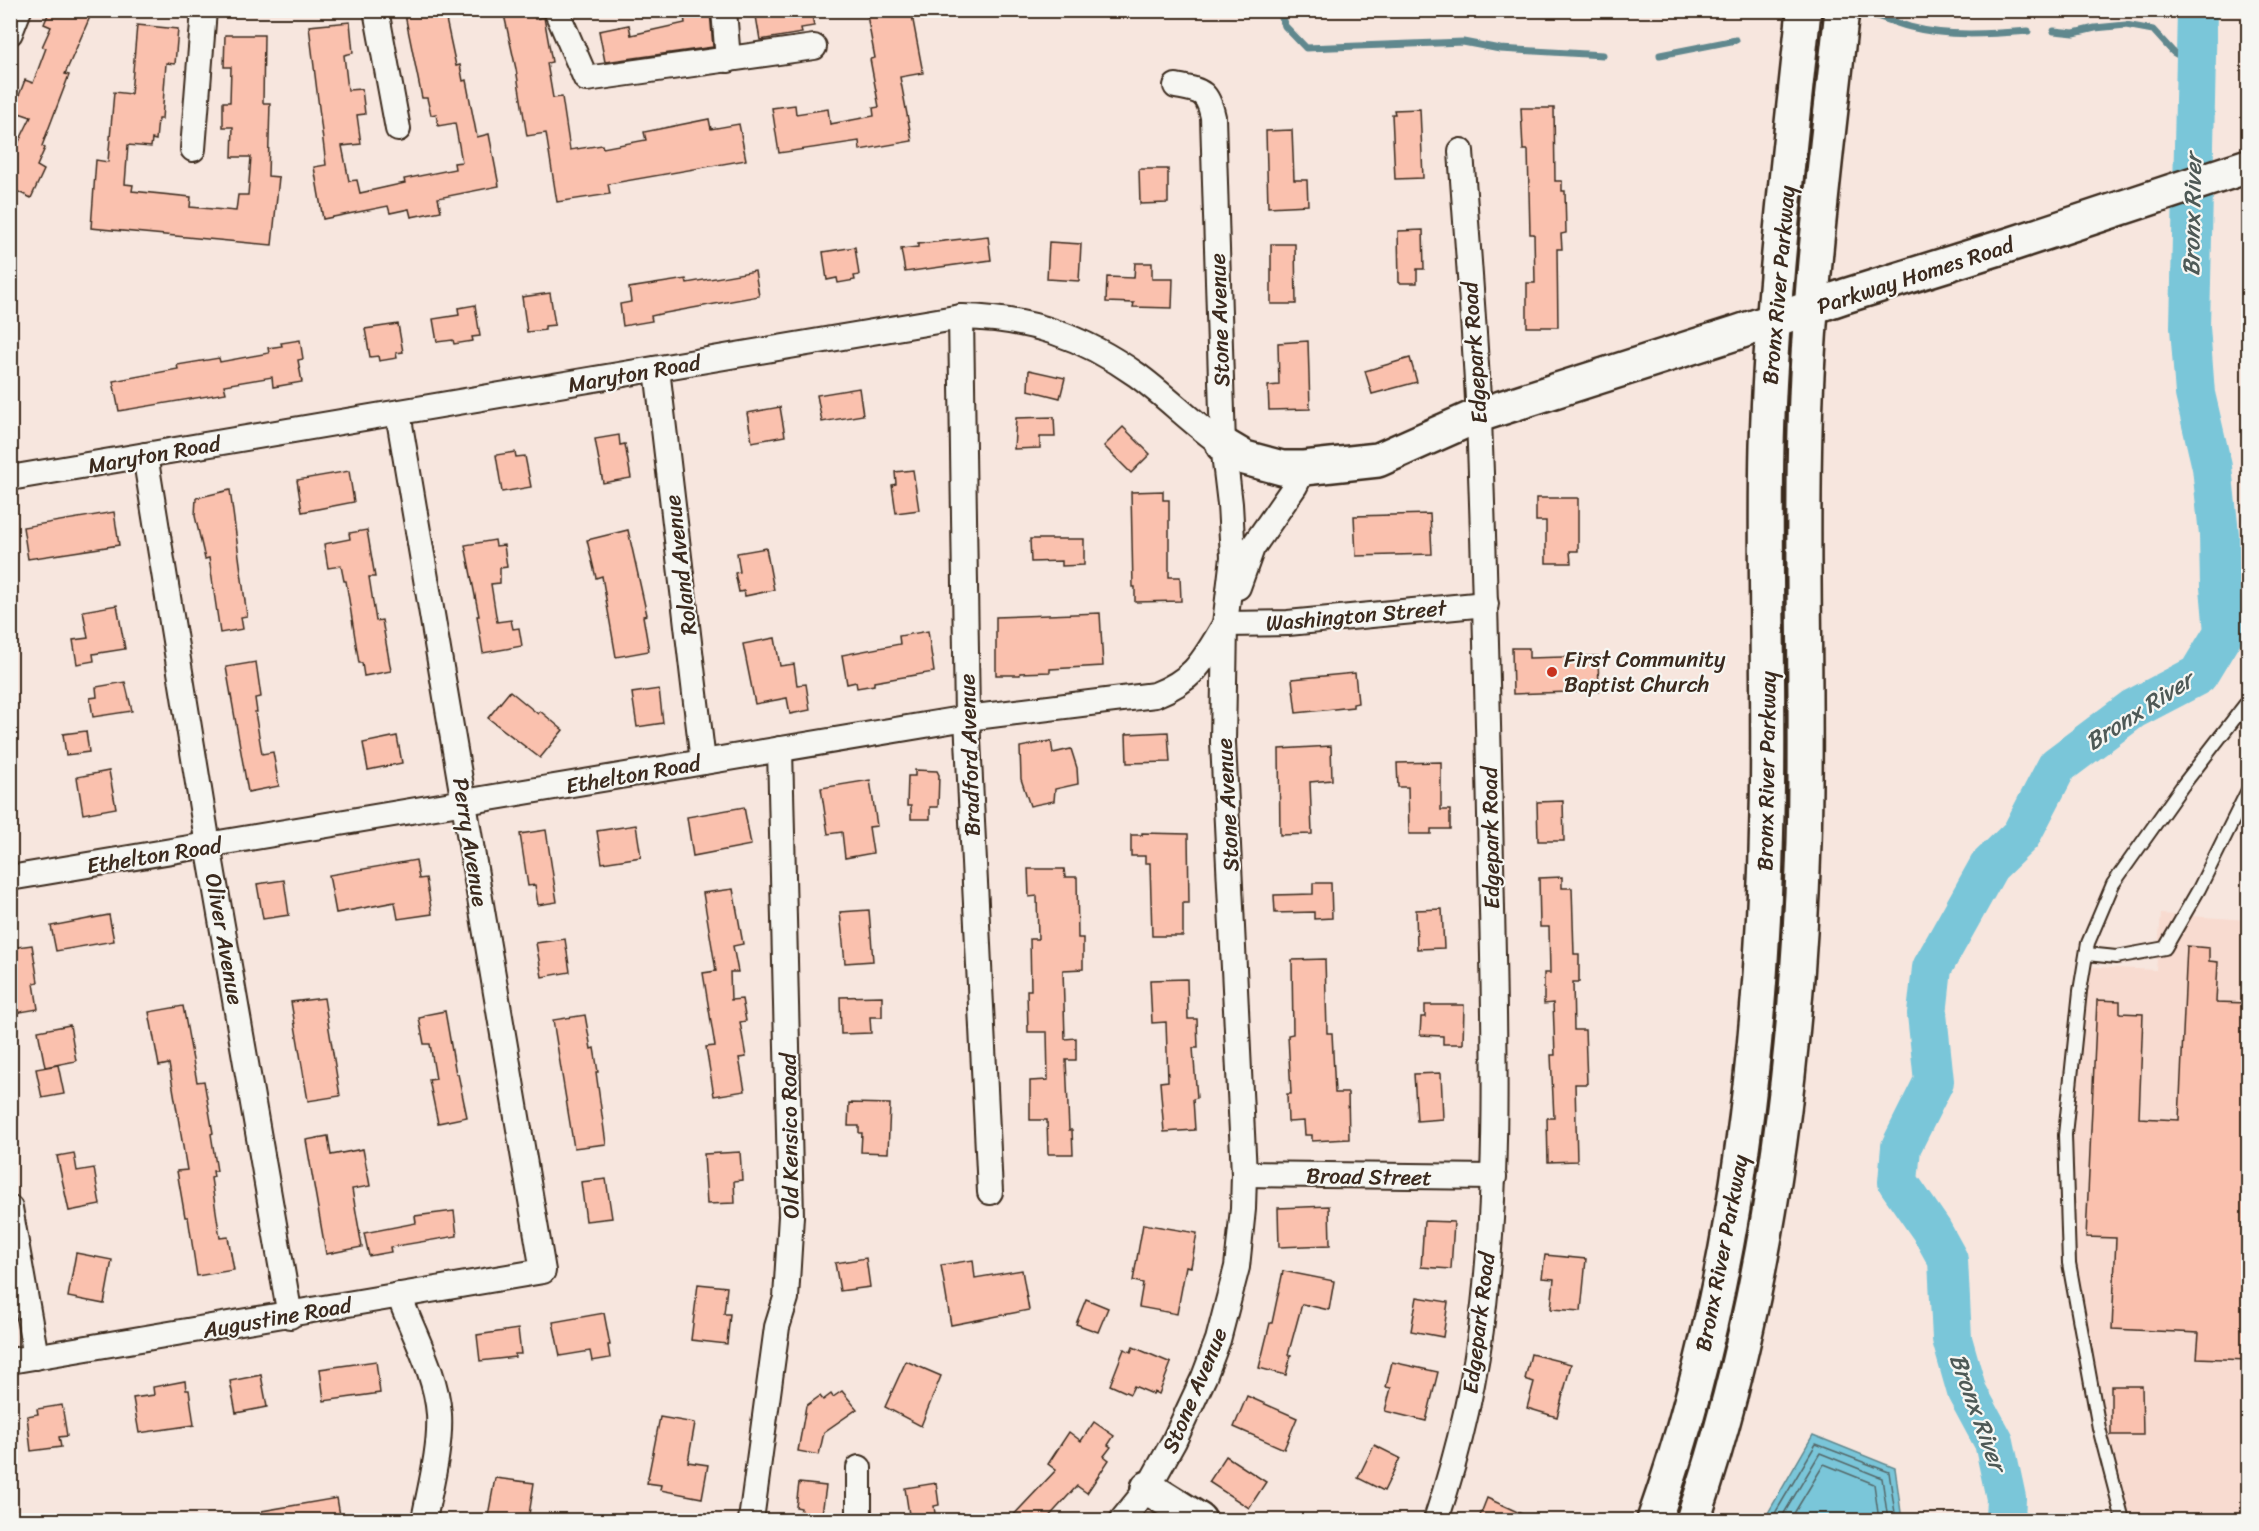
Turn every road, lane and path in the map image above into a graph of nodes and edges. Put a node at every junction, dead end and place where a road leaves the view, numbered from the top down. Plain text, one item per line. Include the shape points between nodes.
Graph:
1 (19, 10) edge
2 (204, 10) edge
3 (376, 10) edge
4 (556, 10) edge
5 (724, 10) edge
6 (1804, 10) edge
7 (1842, 10) edge
8 (10, 33) edge
9 (814, 47) dead end
10 (728, 60) junction
11 (1176, 87) dead end
12 (398, 129) dead end
13 (193, 149) dead end
14 (1461, 151) dead end
15 (2248, 166) edge
16 (1812, 307) junction
17 (962, 317) junction
18 (1774, 321) junction
19 (657, 369) junction
20 (398, 413) junction
21 (1479, 416) junction
22 (1223, 445) junction
23 (145, 455) junction
24 (1304, 468) junction
25 (10, 478) edge
26 (1486, 604) junction
27 (1225, 624) junction
28 (2248, 701) edge
29 (967, 718) junction
30 (780, 749) junction
31 (703, 762) junction
32 (2248, 790) edge
33 (465, 802) junction
34 (208, 845) junction
35 (10, 878) edge
36 (2086, 954) junction
37 (1244, 1174) junction
38 (1494, 1177) junction
39 (990, 1192) dead end
40 (10, 1208) edge
41 (543, 1271) joint
42 (399, 1295) junction
43 (290, 1316) junction
44 (36, 1357) junction
45 (10, 1361) edge
46 (859, 1468) dead end
47 (1148, 1488) junction
48 (424, 1521) edge
49 (751, 1521) edge
50 (859, 1521) edge
51 (1122, 1521) edge
52 (1199, 1521) edge
53 (1436, 1521) edge
54 (1654, 1521) edge
55 (1694, 1521) edge
56 (2123, 1521) edge

1 - 8 street
2 - 13 street
3 - 12 street
4 - 10 street via 586,79
5 - 10 street
6 - 18 main road, Bronx River Parkway
7 - 16 main road, Bronx River Parkway
9 - 10 street
11 - 22 street, Stone Avenue via 1200,91 1210,100 1213,117
14 - 21 street, Edgepark Road
15 - 16 main road, Parkway Homes Road
16 - 18 main road, Parkway Homes Road
16 - 55 main road, Bronx River Parkway via 1803,500 1804,841 1792,1038 1776,1172 1754,1294 1726,1415
17 - 19 street, Maryton Road
17 - 22 street, Maryton Road via 1014,320 1087,345 1139,377
17 - 29 street, Bradford Avenue
18 - 21 main road, Parkway Homes Road
18 - 54 main road, Bronx River Parkway via 1766,526 1767,815 1756,1021 1737,1185 1716,1297 1686,1417
19 - 20 street, Maryton Road
19 - 31 street, Roland Avenue
20 - 23 street, Maryton Road
20 - 33 street, Perry Avenue
21 - 24 main road, Parkway Homes Road via 1378,460
21 - 26 street, Edgepark Road
22 - 24 main road, Parkway Homes Road via 1245,458 1282,468
22 - 27 street, Stone Avenue via 1233,557
23 - 25 street, Maryton Road
23 - 34 street, Oliver Avenue
24 - 27 street via 1252,548
26 - 27 street, Washington Street via 1288,623
26 - 38 street, Edgepark Road
27 - 29 street, Ethelton Road via 1199,668 1176,687 1155,695
27 - 37 street, Stone Avenue via 1223,742
28 - 36 lane via 2113,884
29 - 30 street, Ethelton Road
29 - 39 street, Bradford Avenue
30 - 31 street, Ethelton Road
30 - 49 street, Old Kensico Road via 792,1216 786,1298 777,1327
31 - 33 street, Ethelton Road
32 - 36 lane via 2165,948 2116,957
33 - 34 street, Ethelton Road
33 - 41 street, Perry Avenue
34 - 35 street, Ethelton Road
34 - 43 street, Oliver Avenue
36 - 56 lane via 2065,1135 2070,1263 2099,1428
37 - 38 street, Broad Street
37 - 47 street, Stone Avenue via 1237,1267 1218,1340 1174,1441
38 - 53 street, Edgepark Road via 1484,1306 1468,1400
40 - 44 street
41 - 42 street, Augustine Road
42 - 43 street, Augustine Road
42 - 48 street via 429,1372 439,1416
43 - 44 street, Augustine Road
44 - 45 street, Augustine Road
46 - 50 street
47 - 51 street, Stone Avenue
47 - 52 main road

